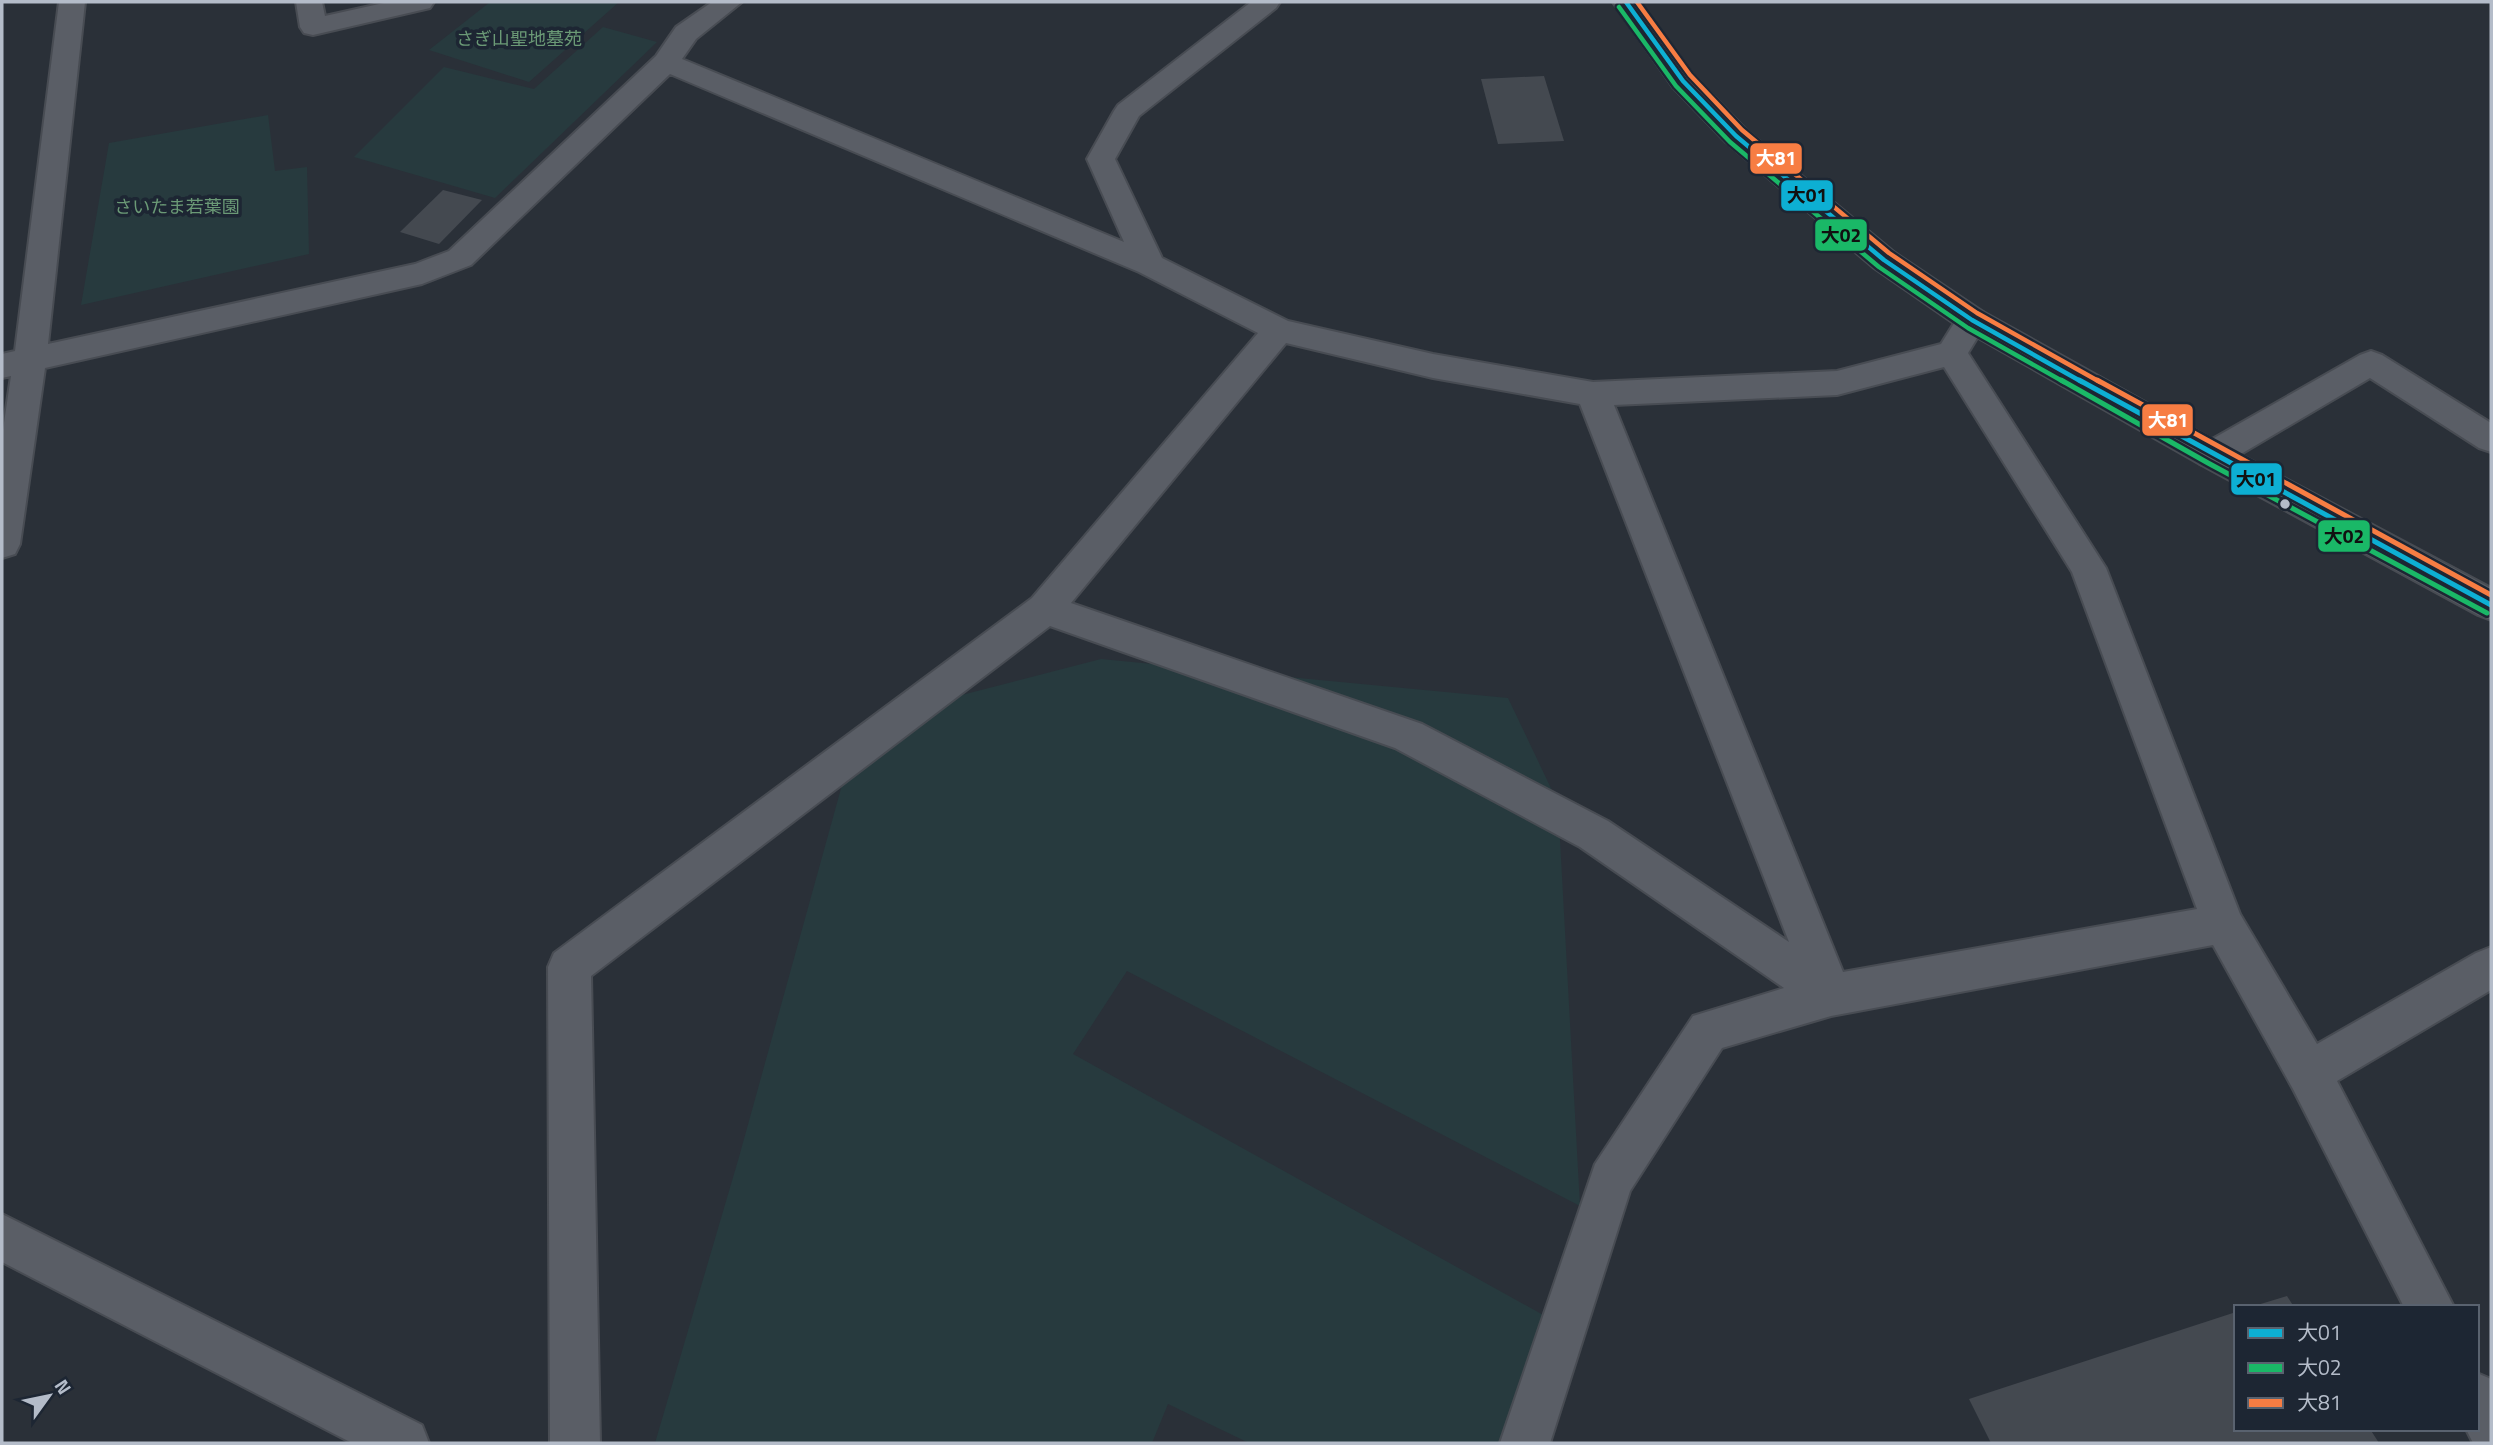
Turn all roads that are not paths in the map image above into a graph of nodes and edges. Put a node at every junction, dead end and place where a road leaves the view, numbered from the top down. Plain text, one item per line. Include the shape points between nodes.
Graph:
1 (72, 2) edge
2 (309, 2) edge
3 (421, 2) edge
4 (729, 2) edge
5 (1267, 2) edge
6 (1626, 2) edge
7 (666, 62) junction
8 (1150, 265) junction
9 (1972, 320) junction
10 (1279, 330) junction
11 (1952, 353) junction
12 (16, 364) edge
13 (1594, 394) junction
14 (2491, 439) edge
15 (2212, 455) junction
16 (2, 544) edge
17 (2491, 605) edge
18 (1045, 609) junction
19 (2223, 924) junction
20 (2491, 967) edge
21 (1830, 995) junction
22 (2309, 1073) junction
23 (2, 1237) edge
24 (2429, 1305) edge
25 (2479, 1402) edge
26 (2491, 1425) edge
27 (404, 1443) edge
28 (575, 1443) edge
29 (1525, 1443) edge

1 - 12 street
2 - 3 street via 313,27
4 - 7 street via 686,33
5 - 8 street via 1128,111 1101,159
6 - 9 main road via 1683,81 1736,135 1884,260
7 - 8 street
7 - 12 street via 460,258 422,273
8 - 10 street
9 - 11 street
9 - 15 main road
10 - 13 street via 1433,366
10 - 18 street
11 - 13 street via 1838,383
11 - 19 street via 2088,568
12 - 16 street
13 - 21 street
14 - 15 street via 2371,363
15 - 17 main road
18 - 21 street via 1408,736 1594,834
18 - 28 street via 569,967
19 - 21 street
19 - 22 street
20 - 22 street
21 - 29 street via 1708,1031 1611,1180
22 - 24 street
23 - 27 street
25 - 26 street

